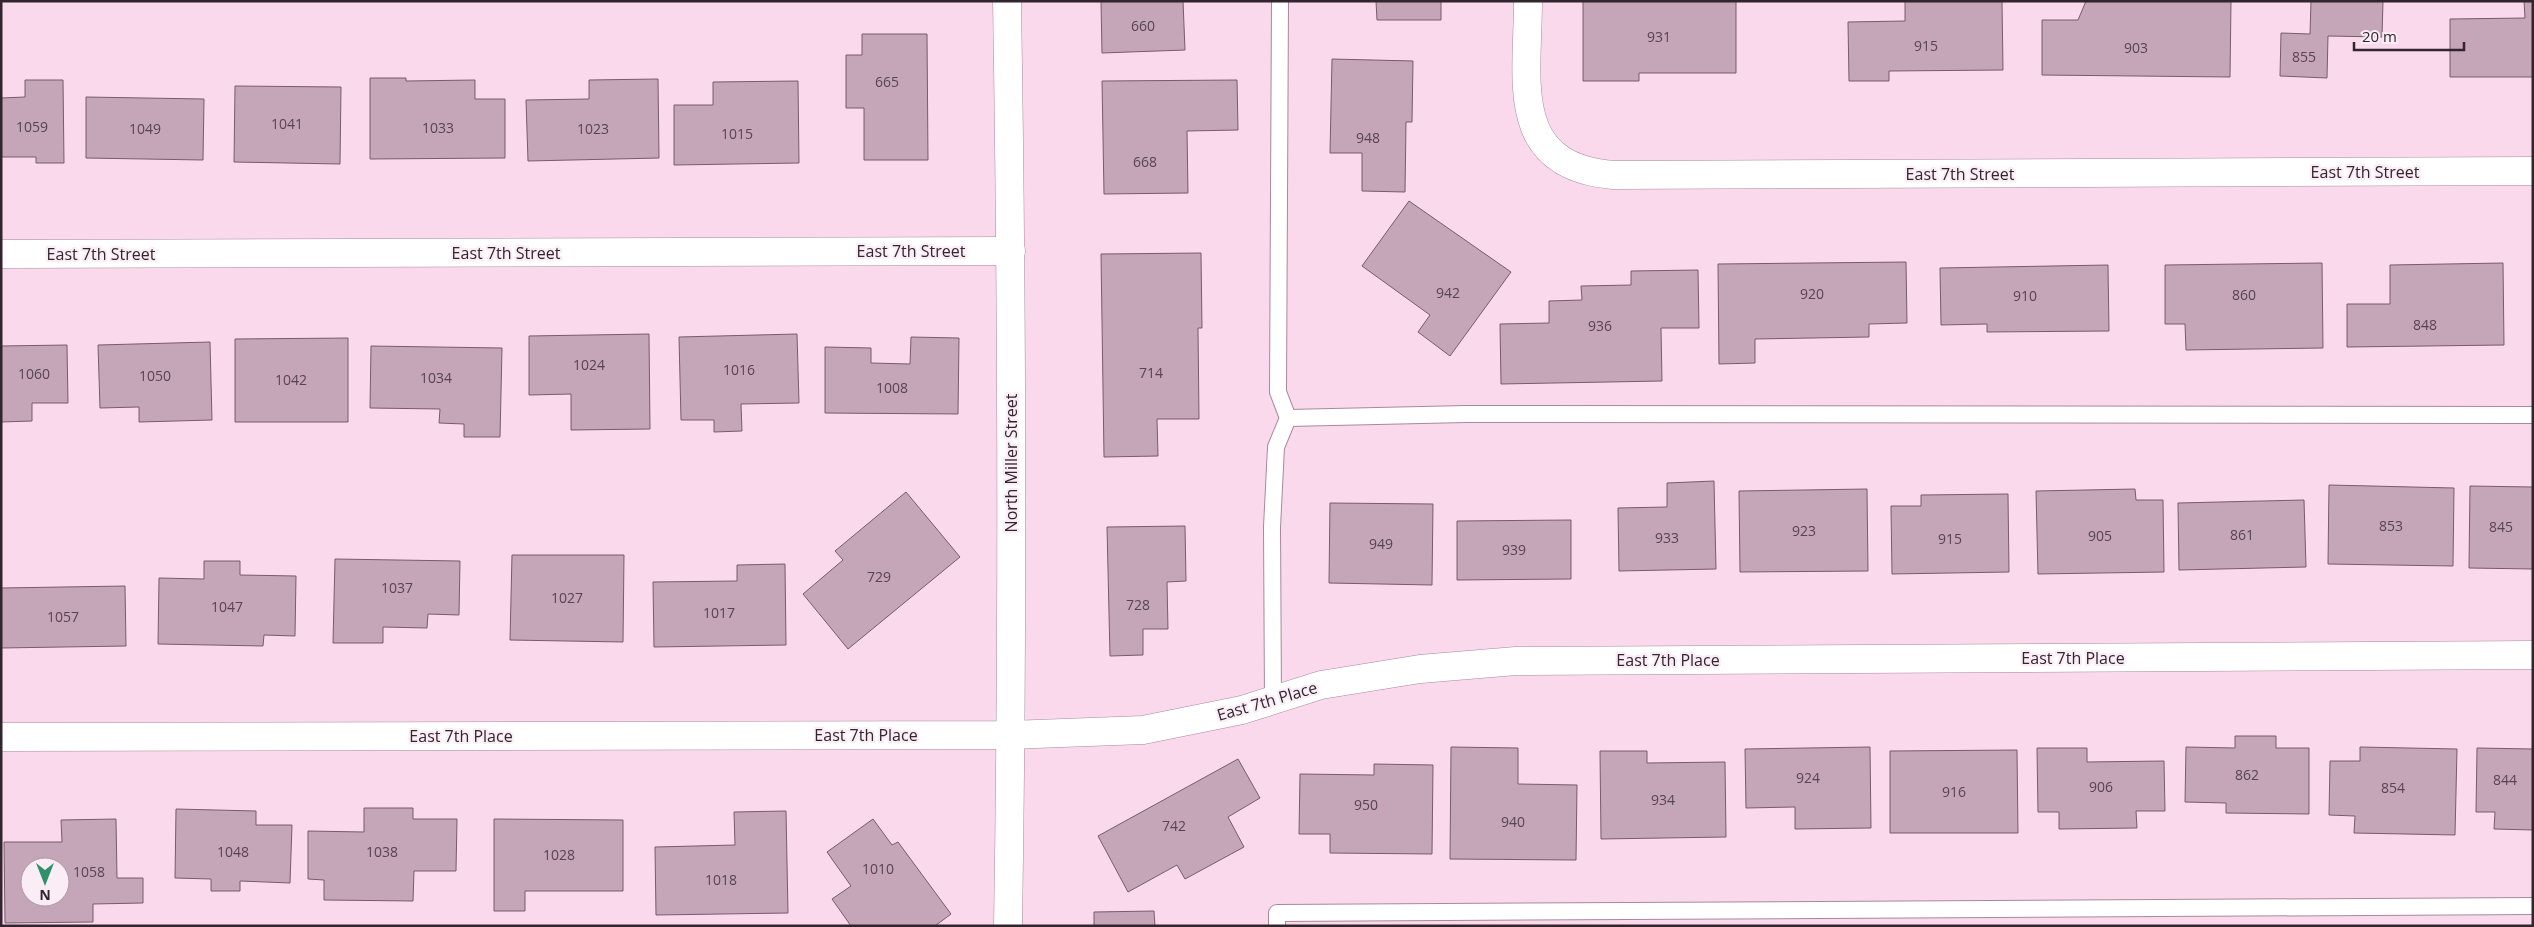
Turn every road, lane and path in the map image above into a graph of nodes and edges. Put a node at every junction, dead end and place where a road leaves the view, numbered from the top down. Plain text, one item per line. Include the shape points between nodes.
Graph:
1 (1007, 1) edge
2 (1280, 1) edge
3 (1528, 1) edge
4 (2533, 171) edge
5 (1011, 251) junction
6 (1, 254) edge
7 (2533, 415) edge
8 (1288, 418) junction
9 (2533, 655) edge
10 (1273, 701) junction
11 (1011, 735) junction
12 (1, 737) edge
13 (2533, 906) edge
14 (1008, 926) edge
15 (1277, 926) edge

1 - 5 street, North Miller Street
2 - 8 lane via 1278,392
3 - 4 street, East 7th Street via 1528,106 1533,125 1554,156 1593,174
5 - 6 street, East 7th Street
5 - 11 street, North Miller Street
7 - 8 lane via 1466,414
8 - 10 lane via 1276,447 1272,527
9 - 10 street, East 7th Place via 1516,661 1420,669 1321,686
10 - 11 street, East 7th Place via 1142,730
11 - 12 street, East 7th Place
11 - 14 street, North Miller Street
13 - 15 lane via 1277,913

